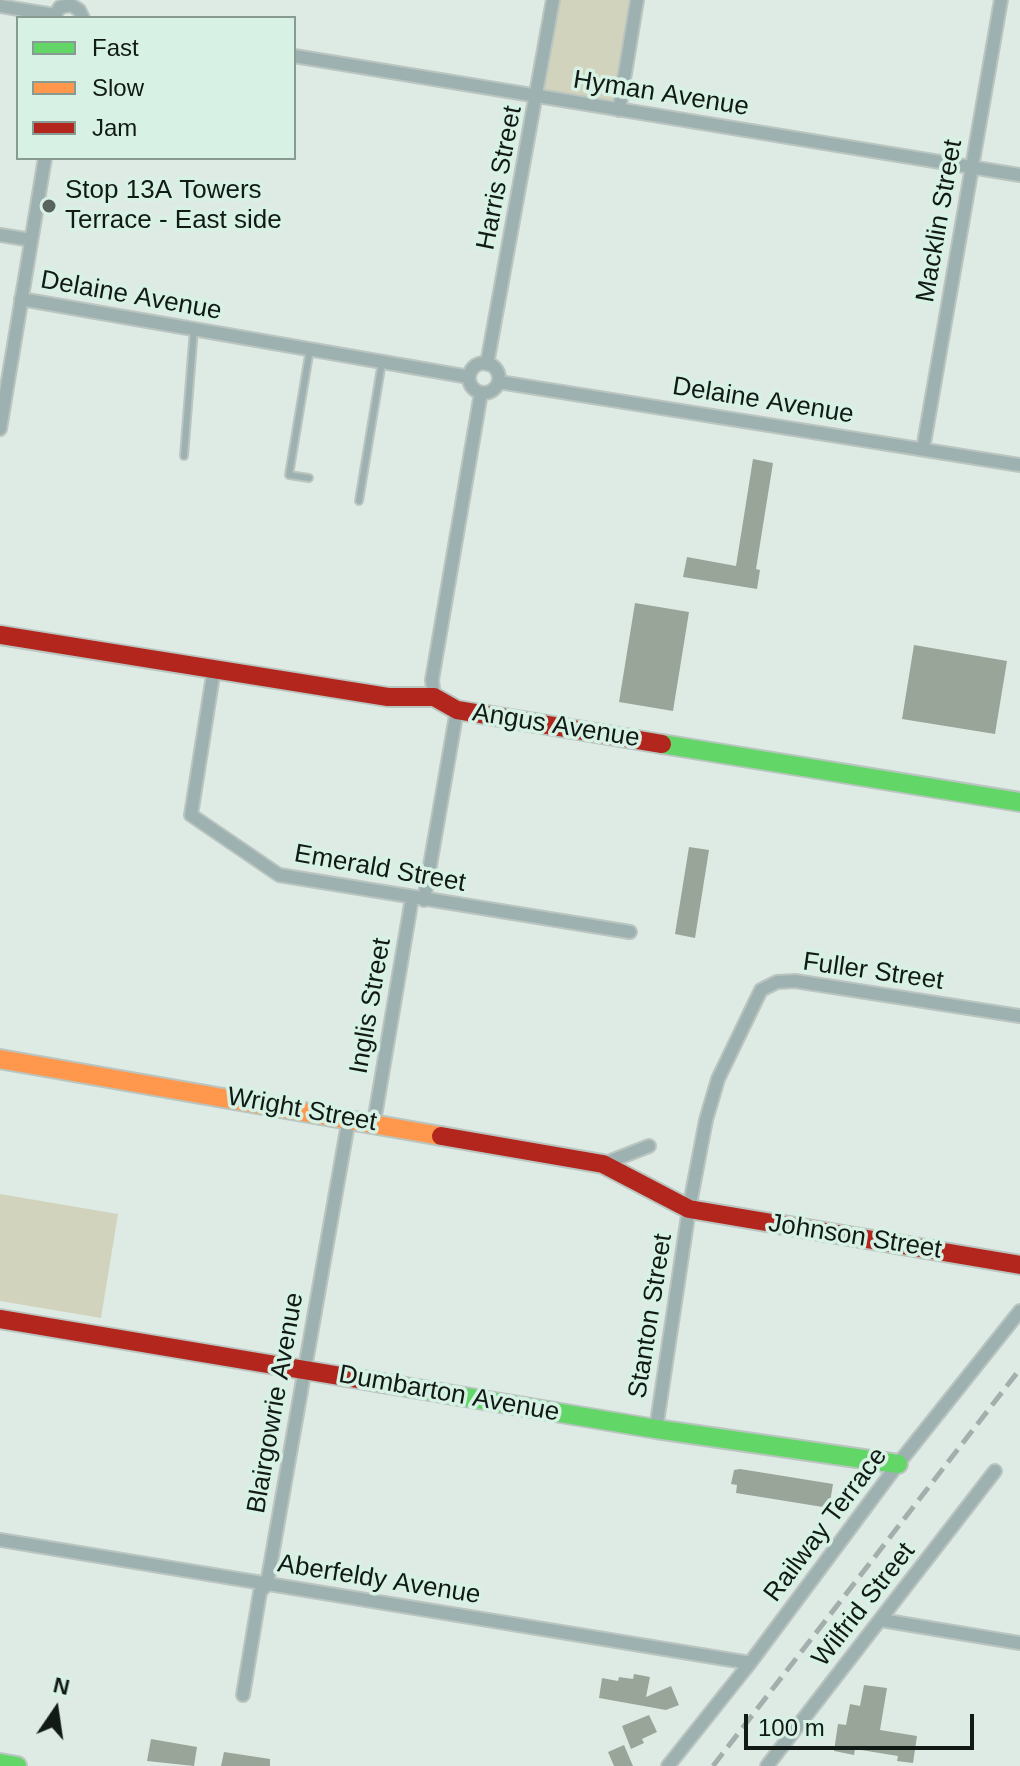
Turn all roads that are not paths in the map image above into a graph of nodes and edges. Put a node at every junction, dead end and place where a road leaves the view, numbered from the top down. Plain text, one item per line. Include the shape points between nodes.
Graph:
1 (553, 0) edge
2 (637, 0) edge
3 (1001, 0) edge
4 (71, 2) edge
5 (0, 6) edge
6 (54, 16) edge
7 (296, 56) edge
8 (538, 96) junction
9 (619, 110) junction
10 (45, 160) edge
11 (971, 167) junction
12 (1020, 175) edge
13 (0, 235) edge
14 (31, 240) junction
15 (21, 299) junction
16 (194, 329) junction
17 (310, 349) junction
18 (382, 362) junction
19 (487, 364) junction
20 (469, 377) junction
21 (499, 382) junction
22 (481, 393) junction
23 (0, 429) edge
24 (923, 449) junction
25 (184, 456) dead end
26 (1020, 465) edge
27 (309, 478) dead end
28 (359, 501) dead end
29 (0, 635) edge
30 (214, 669) junction
31 (434, 697) junction
32 (457, 710) junction
33 (1020, 802) edge
34 (418, 899) junction
35 (630, 932) dead end
36 (1020, 1016) edge
37 (0, 1059) edge
38 (349, 1118) junction
39 (374, 1122) junction
40 (649, 1146) dead end
41 (603, 1164) junction
42 (689, 1209) junction
43 (1020, 1265) edge
44 (1020, 1311) edge
45 (0, 1319) edge
46 (305, 1370) junction
47 (656, 1429) junction
48 (898, 1464) junction
49 (995, 1471) dead end
50 (0, 1540) edge
51 (267, 1584) junction
52 (881, 1620) junction
53 (1020, 1643) edge
54 (750, 1663) junction
55 (243, 1695) dead end
56 (0, 1763) edge
57 (17, 1766) edge
58 (668, 1766) edge
59 (767, 1766) edge

1 - 8 street, Harris Street
2 - 9 street
3 - 11 street, Macklin Street
4 - 6 street
5 - 6 street
7 - 8 street, Hyman Avenue
8 - 9 street, Hyman Avenue
8 - 19 street, Harris Street
9 - 11 street, Hyman Avenue
10 - 14 street
11 - 12 street, Hyman Avenue
11 - 24 street, Macklin Street
13 - 14 street
14 - 15 street
15 - 16 street, Delaine Avenue
15 - 23 street
16 - 17 street, Delaine Avenue
16 - 25 lane
17 - 18 street, Delaine Avenue
17 - 27 lane via 289,475
18 - 20 street, Delaine Avenue
18 - 28 lane
19 - 20 street via 473,368
19 - 21 street via 496,369
20 - 22 street
21 - 22 street via 491,392
21 - 24 street, Delaine Avenue
22 - 31 street via 432,680
24 - 26 street, Delaine Avenue
29 - 30 street, Angus Avenue
30 - 31 street, Angus Avenue via 388,697
30 - 34 street, Emerald Street via 191,815 279,875
31 - 32 street, Angus Avenue
32 - 33 street, Angus Avenue
32 - 34 street, Inglis Street
34 - 35 street, Emerald Street
34 - 39 street, Inglis Street
36 - 42 street, Fuller Street via 795,981 761,990 718,1079
37 - 38 street, Wright Street
38 - 39 street, Wright Street
38 - 46 street, Blairgowrie Avenue
39 - 41 street, Wright Street
40 - 41 street
41 - 42 street, Wright Street
42 - 43 street, Johnson Street
42 - 47 street, Stanton Street
44 - 48 street, Railway Terrace
45 - 46 street, Dumbarton Avenue
46 - 47 street, Dumbarton Avenue
46 - 51 street, Blairgowrie Avenue
47 - 48 street, Dumbarton Avenue
48 - 54 street, Railway Terrace
49 - 52 street, Wilfrid Street
50 - 51 street, Aberfeldy Avenue
51 - 54 street, Aberfeldy Avenue
51 - 55 street, Blairgowrie Avenue via 260,1592
52 - 53 street
52 - 59 street, Wilfrid Street
54 - 58 street, Railway Terrace
56 - 57 street

